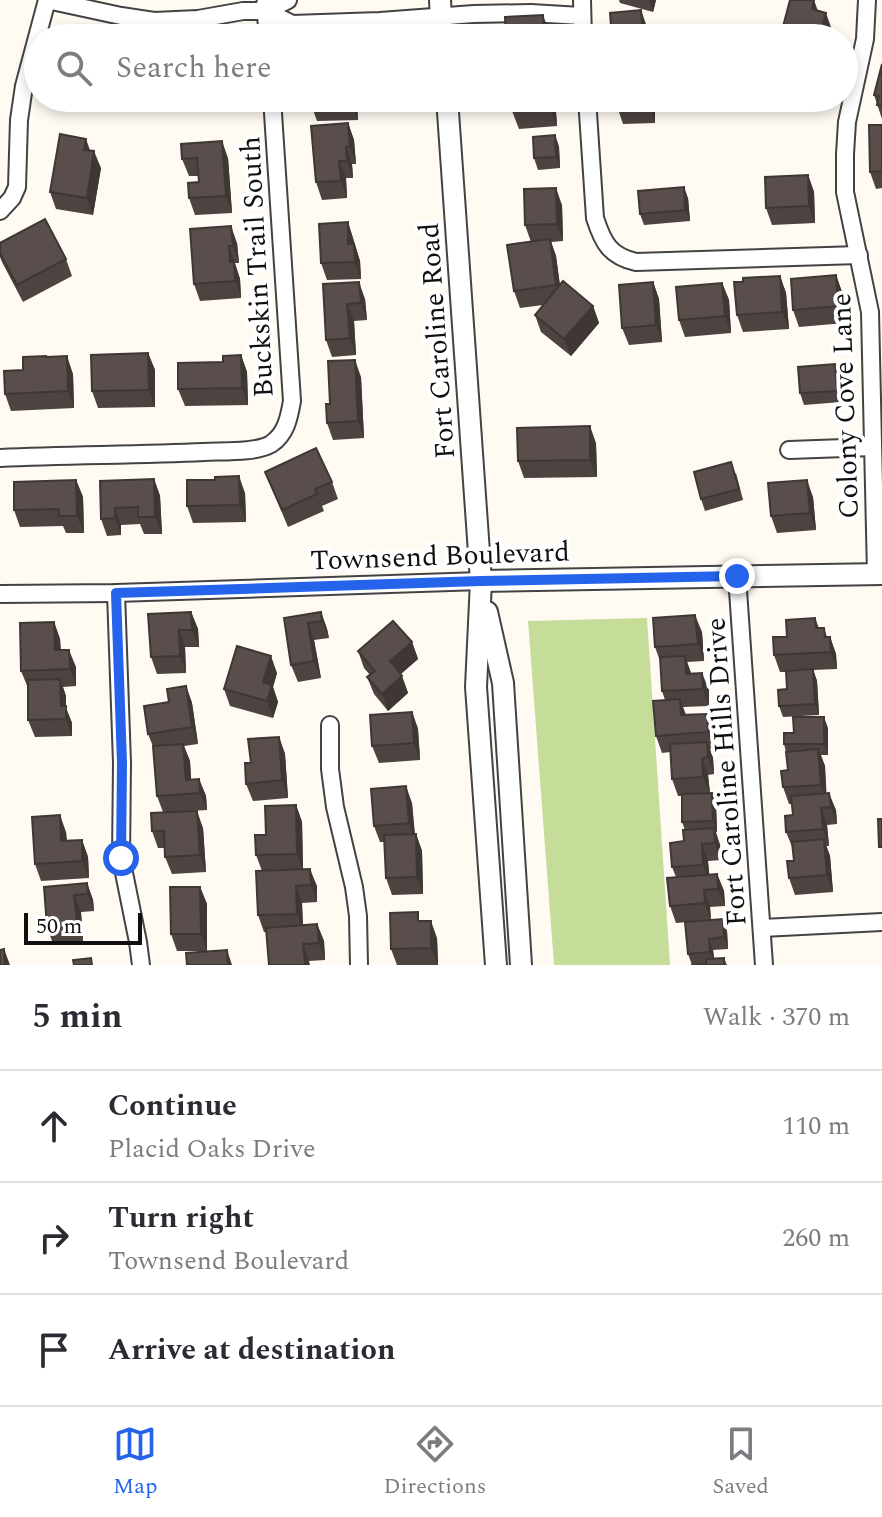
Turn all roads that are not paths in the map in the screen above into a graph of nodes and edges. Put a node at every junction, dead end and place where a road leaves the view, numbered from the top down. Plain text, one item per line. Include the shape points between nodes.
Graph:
1 (47, 0) edge
2 (288, 0) edge
3 (867, 0) edge
4 (266, 6) edge
5 (440, 8) edge
6 (582, 8) edge
7 (41, 24) edge
8 (858, 71) edge
9 (24, 86) edge
10 (273, 112) edge
11 (448, 112) edge
12 (588, 112) edge
13 (849, 112) edge
14 (0, 211) edge
15 (859, 255) junction
16 (873, 447) junction
17 (789, 450) dead end
18 (0, 458) edge
19 (879, 574) edge
20 (737, 576) junction
21 (481, 581) junction
22 (116, 593) junction
23 (0, 594) edge
24 (330, 725) dead end
25 (882, 922) edge
26 (762, 928) junction
27 (141, 965) edge
28 (359, 965) edge
29 (496, 965) edge
30 (521, 965) edge
31 (764, 965) edge

1 - 4 street via 154,21
1 - 7 street
2 - 4 street
3 - 8 street, Colony Cove Lane
4 - 5 street via 292,24 380,21
5 - 6 street via 517,13
9 - 14 street via 17,187
10 - 18 street, Buckskin Trail South via 292,401 283,432 270,444 247,449
11 - 21 street, Fort Caroline Road
12 - 15 street via 595,218 601,237 622,258 636,262
13 - 15 street, Colony Cove Lane via 845,192
15 - 16 street, Colony Cove Lane via 870,312
16 - 17 street
16 - 19 street, Colony Cove Lane
19 - 20 street, Townsend Boulevard
20 - 21 street, Townsend Boulevard
20 - 26 street, Fort Caroline Hills Drive
21 - 22 street, Townsend Boulevard
21 - 29 street, Fort Caroline Road via 476,687
21 - 30 street, Fort Caroline Road via 503,683
22 - 23 street, Townsend Boulevard
22 - 27 street via 121,858
24 - 28 street via 330,769 354,887
25 - 26 street
26 - 31 street, Fort Caroline Hills Drive

